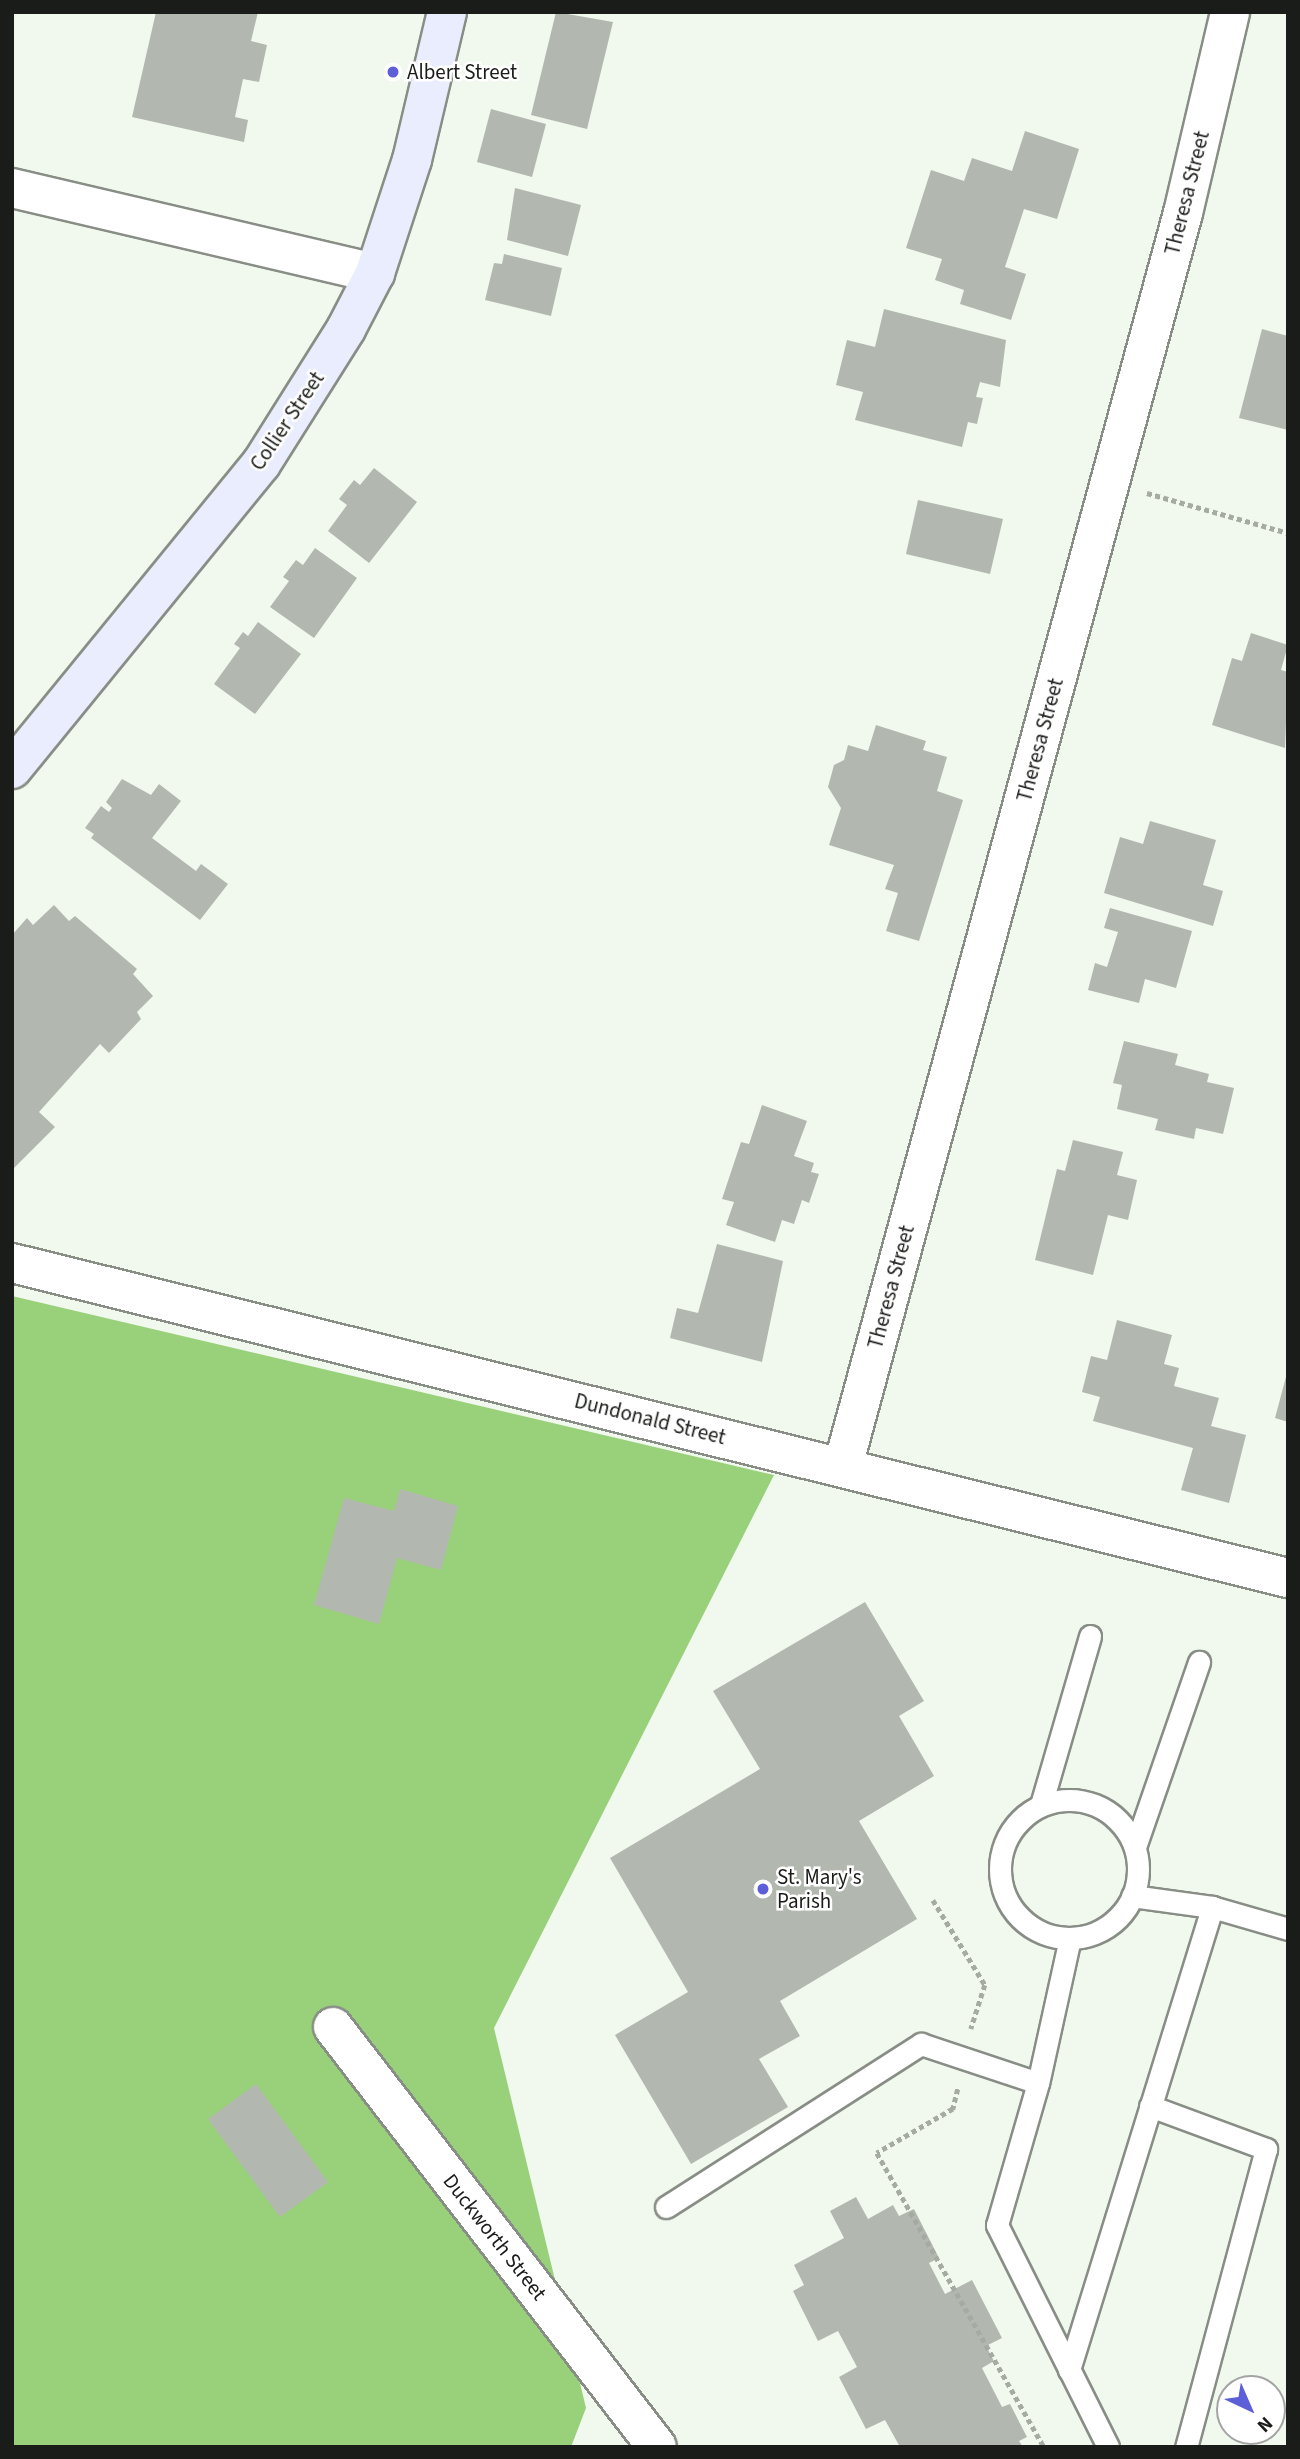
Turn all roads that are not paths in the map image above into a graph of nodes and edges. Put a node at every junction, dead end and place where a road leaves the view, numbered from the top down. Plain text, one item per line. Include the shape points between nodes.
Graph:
1 (447, 12) edge
2 (1230, 12) edge
3 (12, 188) edge
4 (375, 273) junction
5 (12, 769) edge
6 (12, 1263) edge
7 (843, 1466) junction
8 (1288, 1578) edge
9 (1090, 1636) dead end
10 (1199, 1662) dead end
11 (1041, 1805) junction
12 (1135, 1847) junction
13 (1132, 1896) junction
14 (1212, 1907) junction
15 (1288, 1929) edge
16 (1070, 1938) junction
17 (333, 2027) dead end
18 (1038, 2083) junction
19 (1150, 2106) junction
20 (666, 2207) dead end
21 (1069, 2370) junction
22 (657, 2447) edge
23 (1108, 2447) edge
24 (1186, 2447) edge

1 - 4 street, Collier Street via 412,160
2 - 7 street, Theresa Street via 1183,213
3 - 4 street
4 - 5 street, Collier Street via 261,464
6 - 7 street, Dundonald Street
7 - 8 street, Dundonald Street
9 - 11 lane
10 - 12 lane
11 - 12 lane via 1086,1802 1107,1811
11 - 16 lane via 1007,1837 1001,1883 1010,1905 1026,1922
12 - 13 lane
13 - 14 lane
13 - 16 lane via 1107,1926
14 - 15 lane
14 - 19 lane
16 - 18 lane
17 - 22 street, Duckworth Street
18 - 20 lane via 922,2044
18 - 21 lane via 997,2225
19 - 21 lane
19 - 24 lane via 1266,2149
21 - 23 lane

